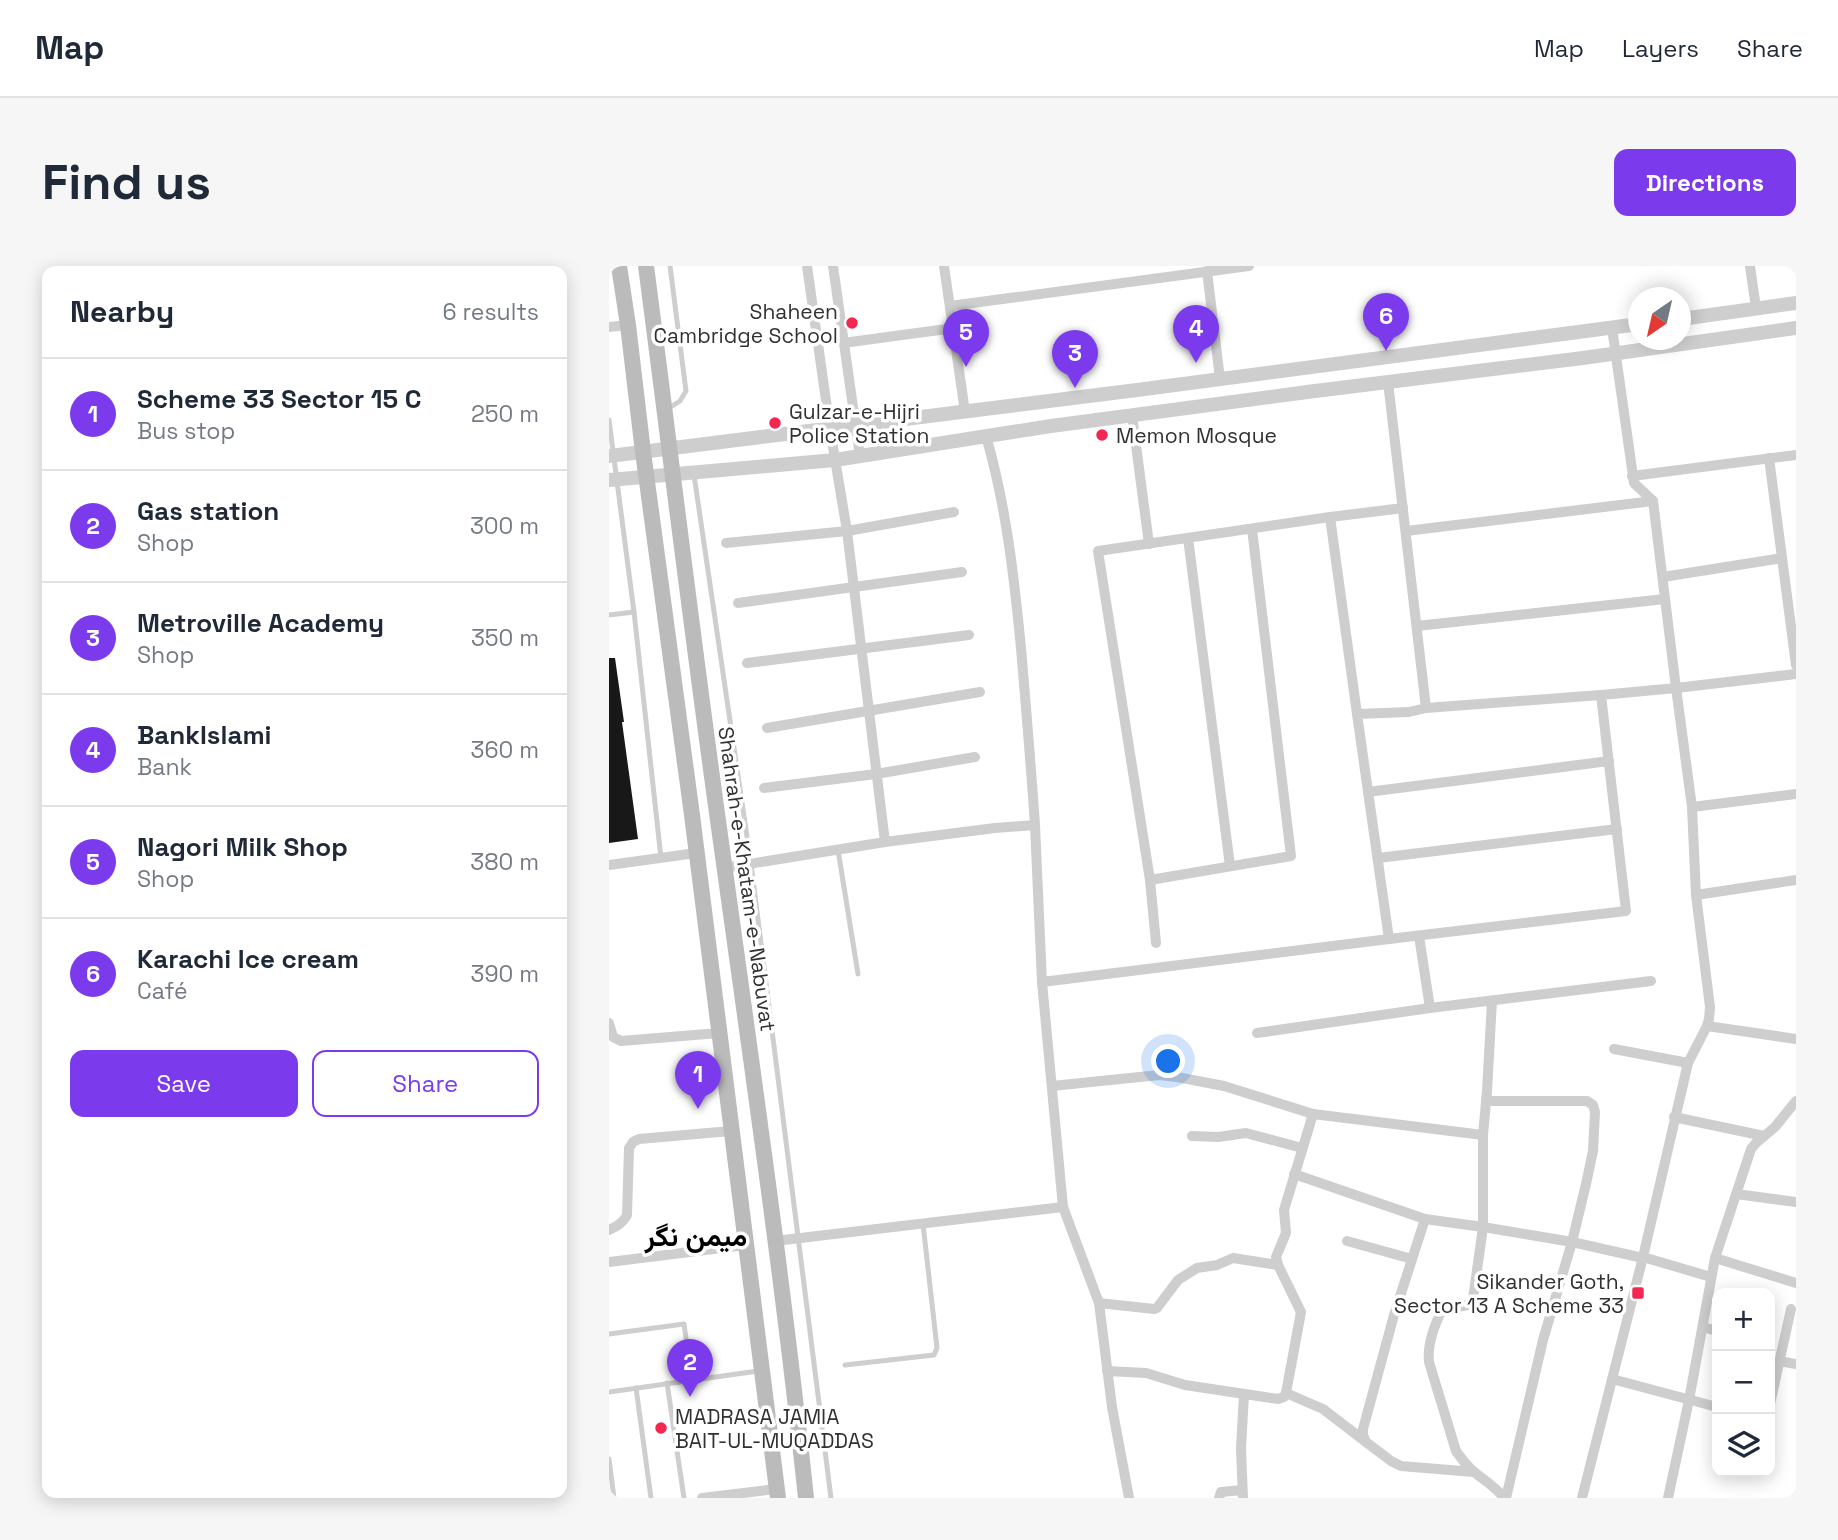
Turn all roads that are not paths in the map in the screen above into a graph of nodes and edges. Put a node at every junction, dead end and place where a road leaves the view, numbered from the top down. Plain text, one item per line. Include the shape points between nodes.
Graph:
1 (619, 266) edge
2 (646, 266) edge
3 (670, 266) edge
4 (807, 266) edge
5 (833, 266) edge
6 (944, 266) edge
7 (1249, 266) edge
8 (1750, 266) edge
9 (1207, 271) junction
10 (1796, 303) edge
11 (950, 306) junction
12 (1756, 309) junction
13 (1691, 317) edge
14 (628, 325) junction
15 (1628, 326) edge
16 (609, 327) edge
17 (954, 328) junction
18 (1612, 328) junction
19 (1796, 328) edge
20 (843, 343) junction
21 (1616, 354) junction
22 (1220, 379) junction
23 (1388, 382) junction
24 (665, 411) junction
25 (965, 412) junction
26 (1132, 415) junction
27 (609, 420) edge
28 (855, 426) junction
29 (829, 429) junction
30 (986, 436) junction
31 (670, 448) junction
32 (643, 452) junction
33 (611, 455) edge
34 (1796, 455) edge
35 (860, 456) junction
36 (1769, 458) junction
37 (835, 460) junction
38 (693, 472) junction
39 (674, 474) junction
40 (1632, 475) junction
41 (647, 477) junction
42 (613, 480) edge
43 (1653, 500) junction
44 (1403, 508) junction
45 (954, 512) dead end
46 (1331, 517) junction
47 (1252, 529) junction
48 (847, 531) junction
49 (1406, 531) junction
50 (1188, 538) junction
51 (726, 543) dead end
52 (1149, 544) junction
53 (1782, 558) junction
54 (961, 572) dead end
55 (1663, 577) junction
56 (854, 587) junction
57 (1665, 599) junction
58 (738, 603) dead end
59 (634, 612) junction
60 (609, 615) edge
61 (1417, 626) junction
62 (969, 635) dead end
63 (861, 648) junction
64 (747, 663) dead end
65 (1796, 665) edge
66 (1796, 674) edge
67 (1677, 688) junction
68 (980, 692) dead end
69 (1601, 695) junction
70 (1426, 708) junction
71 (869, 711) junction
72 (1357, 714) junction
73 (767, 728) dead end
74 (975, 757) dead end
75 (1609, 761) junction
76 (876, 774) junction
77 (764, 788) dead end
78 (1368, 792) junction
79 (1796, 794) edge
80 (1692, 807) junction
81 (1035, 825) junction
82 (1616, 829) junction
83 (885, 842) junction
84 (838, 850) junction
85 (696, 853) junction
86 (661, 858) junction
87 (1378, 859) junction
88 (609, 864) edge
89 (751, 864) junction
90 (1230, 866) junction
91 (724, 868) junction
92 (1150, 880) junction
93 (1796, 880) edge
94 (1696, 895) junction
95 (1419, 936) junction
96 (1389, 939) junction
97 (1156, 943) dead end
98 (858, 974) dead end
99 (1651, 981) dead end
100 (1042, 982) junction
101 (1492, 1001) junction
102 (1430, 1008) junction
103 (609, 1023) edge
104 (1707, 1026) junction
105 (719, 1033) junction
106 (1257, 1033) dead end
107 (1796, 1039) edge
108 (1614, 1049) dead end
109 (1688, 1063) junction
110 (1052, 1086) junction
111 (1486, 1101) junction
112 (1796, 1101) edge
113 (1313, 1114) junction
114 (1674, 1117) junction
115 (731, 1131) junction
116 (1483, 1135) junction
117 (1192, 1136) dead end
118 (1764, 1136) junction
119 (1302, 1148) junction
120 (1294, 1174) junction
121 (1736, 1195) junction
122 (1796, 1202) edge
123 (1063, 1207) junction
124 (1425, 1219) junction
125 (923, 1223) junction
126 (1483, 1227) junction
127 (609, 1230) edge
128 (797, 1239) junction
129 (775, 1241) junction
130 (1347, 1241) dead end
131 (1572, 1242) junction
132 (746, 1245) junction
133 (1643, 1258) junction
134 (1715, 1258) junction
135 (1412, 1259) junction
136 (609, 1262) edge
137 (1278, 1265) junction
138 (1711, 1277) junction
139 (1796, 1283) edge
140 (1099, 1303) junction
141 (1791, 1309) dead end
142 (1703, 1326) junction
143 (1712, 1329) edge
144 (609, 1334) edge
145 (1779, 1361) junction
146 (1796, 1364) edge
147 (845, 1365) dead end
148 (761, 1370) junction
149 (1107, 1371) junction
150 (1612, 1379) junction
151 (692, 1380) junction
152 (1775, 1380) edge
153 (667, 1383) junction
154 (636, 1388) junction
155 (609, 1392) edge
156 (1286, 1393) junction
157 (1244, 1394) junction
158 (1689, 1400) junction
159 (1712, 1406) edge
160 (1366, 1442) junction
161 (609, 1458) edge
162 (1474, 1472) junction
163 (777, 1494) edge
164 (1243, 1494) edge
165 (614, 1498) edge
166 (651, 1498) edge
167 (684, 1498) edge
168 (702, 1498) edge
169 (806, 1498) edge
170 (831, 1498) edge
171 (1129, 1498) edge
172 (1219, 1498) edge
173 (1505, 1498) edge
174 (1582, 1498) edge
175 (1668, 1498) edge

1 - 14 main road
2 - 24 main road, Shahrah-e-Khatam-e-Nabuvat
3 - 24 lane via 686,391
4 - 29 street
5 - 20 street
6 - 11 street
7 - 9 street
8 - 12 street
9 - 11 street
9 - 22 street
10 - 12 street
11 - 17 street
12 - 13 street
14 - 16 street
14 - 32 main road
15 - 18 street
17 - 20 street
17 - 25 street
18 - 21 street
18 - 22 street
19 - 21 street
20 - 28 street
21 - 23 street
21 - 40 street
22 - 25 street
23 - 26 street
23 - 44 street
24 - 31 main road, Shahrah-e-Khatam-e-Nabuvat
25 - 28 street
26 - 30 street
26 - 52 street
27 - 33 lane
28 - 29 street
28 - 35 street
29 - 31 street
29 - 37 street
30 - 35 street
30 - 81 street via 1005,519 1016,601
31 - 32 street
31 - 39 main road, Shahrah-e-Khatam-e-Nabuvat
32 - 33 street
32 - 41 main road
33 - 42 lane
34 - 36 street
35 - 37 street
36 - 40 street
36 - 53 street
37 - 38 street
37 - 48 street
38 - 39 street
38 - 89 lane
39 - 41 street
39 - 91 main road, Shahrah-e-Khatam-e-Nabuvat
40 - 43 street via 1634,483
41 - 42 street
41 - 85 main road
42 - 59 lane
43 - 49 street
43 - 55 street
44 - 46 street
44 - 49 street
45 - 48 street
46 - 47 street
46 - 72 street
47 - 50 street
47 - 90 street via 1291,856
48 - 51 street
48 - 56 street
49 - 61 street
50 - 52 street
50 - 90 street
52 - 92 street via 1098,551
53 - 55 street
53 - 65 street
54 - 56 street
55 - 57 street
56 - 58 street
56 - 63 street
57 - 61 street
57 - 67 street
59 - 60 lane
59 - 86 lane
61 - 70 street
62 - 63 street
63 - 64 street
63 - 71 street
66 - 67 street
67 - 69 street
67 - 80 street
68 - 71 street
69 - 70 street
69 - 75 street
70 - 72 street
71 - 73 street
71 - 76 street
72 - 78 street
74 - 76 street
75 - 78 street
75 - 82 street
76 - 77 street
76 - 83 street
78 - 87 street
79 - 80 street
80 - 94 street
81 - 83 street
81 - 100 street
82 - 87 street
82 - 95 street via 1626,911
83 - 84 street
84 - 89 street
84 - 98 lane
85 - 86 street
85 - 105 main road
86 - 88 street
87 - 96 street
89 - 91 street
89 - 128 lane
90 - 92 street
91 - 129 main road, Shahrah-e-Khatam-e-Nabuvat
92 - 97 street
93 - 94 street
94 - 104 street via 1710,1007
95 - 96 street
95 - 102 street
96 - 100 street
99 - 101 street
100 - 110 street
101 - 102 street
101 - 111 street
102 - 106 street
103 - 105 street via 613,1037 621,1041
104 - 107 street
104 - 109 street
105 - 115 main road
108 - 109 street
109 - 114 street
110 - 113 street via 1168,1076 1224,1086
110 - 123 street
111 - 116 street
111 - 131 street via 1587,1101 1593,1105 1593,1151
112 - 118 street
113 - 116 street
113 - 119 street
114 - 118 street
114 - 133 street
115 - 127 street via 633,1142 629,1147 627,1215
115 - 132 main road
116 - 126 street
117 - 119 street via 1246,1133
118 - 121 street via 1751,1149
119 - 120 street
120 - 124 street
120 - 137 street via 1284,1210 1286,1233 1277,1252
121 - 122 street
121 - 134 street
123 - 125 street
123 - 140 street
124 - 126 street
124 - 135 street
125 - 128 street
125 - 147 lane via 936,1352
126 - 131 street
126 - 162 street via 1473,1299 1468,1305 1442,1310 1428,1354 1456,1451
128 - 129 street
128 - 170 lane
129 - 169 main road, Shahrah-e-Khatam-e-Nabuvat
130 - 135 street
131 - 133 street
131 - 173 street
132 - 136 street
132 - 148 main road
133 - 138 street
133 - 150 street
134 - 138 street
134 - 139 street
135 - 160 street via 1363,1429
137 - 140 street via 1233,1258 1197,1268 1178,1280 1154,1309
137 - 156 street via 1301,1312
138 - 142 street
140 - 149 street
141 - 145 street
142 - 143 street
142 - 158 street
144 - 151 lane via 684,1324
145 - 146 street
145 - 152 street
148 - 151 lane
148 - 163 main road
149 - 157 street via 1146,1373 1185,1385
149 - 171 street
150 - 158 street
150 - 174 street
151 - 153 lane
153 - 154 lane
153 - 167 lane
154 - 155 lane
154 - 166 lane
156 - 157 street via 1282,1399
156 - 160 street via 1324,1409
157 - 164 street
158 - 159 street
158 - 175 street
160 - 162 street via 1401,1466
161 - 165 lane
162 - 173 street
163 - 168 street
164 - 172 street via 1221,1492

